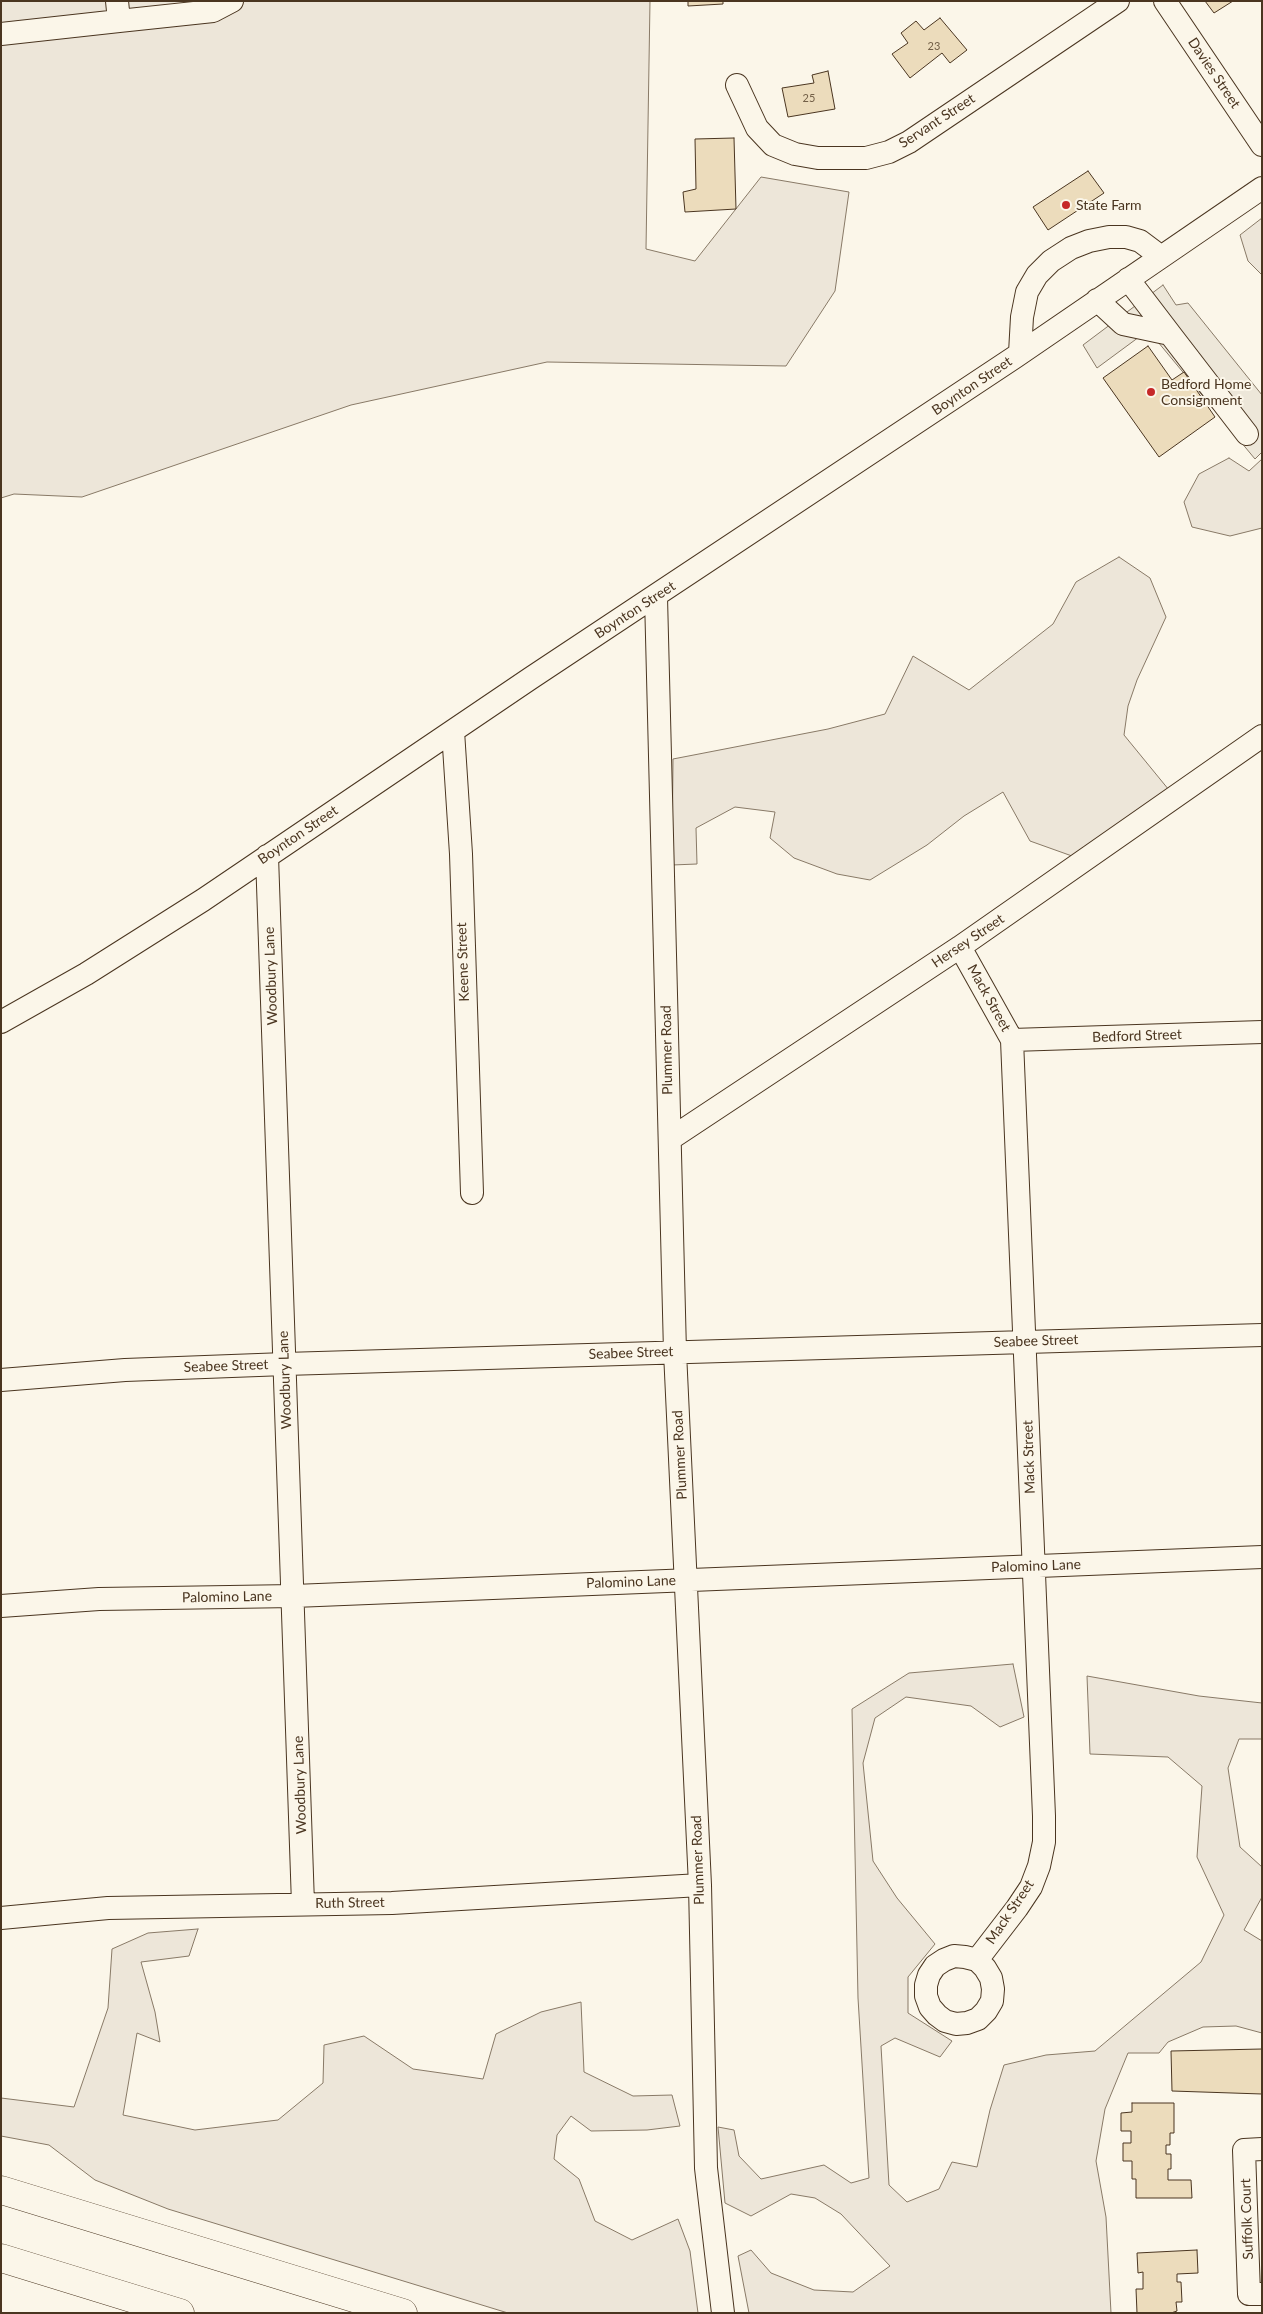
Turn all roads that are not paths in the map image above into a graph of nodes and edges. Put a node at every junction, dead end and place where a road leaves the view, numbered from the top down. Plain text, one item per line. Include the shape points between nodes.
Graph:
1 (232, 1) edge
2 (1118, 1) edge
3 (1166, 1) edge
4 (118, 11) edge
5 (1, 34) edge
6 (737, 85) dead end
7 (1262, 145) edge
8 (1262, 188) edge
9 (1160, 256) junction
10 (1128, 279) junction
11 (1097, 300) junction
12 (1170, 334) junction
13 (1020, 353) junction
14 (1247, 434) dead end
15 (656, 596) junction
16 (453, 731) junction
17 (1262, 736) edge
18 (267, 856) junction
19 (960, 947) junction
20 (1, 1022) edge
21 (1262, 1032) edge
22 (1012, 1040) junction
23 (670, 1139) junction
24 (472, 1192) dead end
25 (1262, 1335) edge
26 (1025, 1342) junction
27 (675, 1352) junction
28 (285, 1364) junction
29 (1, 1380) edge
30 (1262, 1558) edge
31 (1034, 1566) junction
32 (686, 1580) junction
33 (294, 1596) junction
34 (1, 1606) edge
35 (700, 1884) junction
36 (304, 1904) junction
37 (1, 1918) edge
38 (976, 1960) dead end
39 (1262, 2149) edge
40 (1, 2190) edge
41 (1, 2258) edge
42 (1262, 2294) edge
43 (180, 2313) edge
44 (403, 2313) edge
45 (723, 2313) edge

1 - 4 street via 213,11
2 - 6 street, Servant Street via 909,142 866,158 818,158 795,154 773,145 757,128
3 - 7 street, Davies Street
4 - 5 street
8 - 9 street, Boynton Street
9 - 10 street, Boynton Street
9 - 13 street via 1140,241 1109,237 1080,244 1051,261 1027,292
10 - 11 street, Boynton Street
10 - 12 street
11 - 12 street via 1123,324
11 - 13 street, Boynton Street
12 - 14 street
13 - 15 street, Boynton Street
15 - 16 street, Boynton Street
15 - 23 street, Plummer Road
16 - 18 street, Boynton Street
16 - 24 street, Keene Street via 461,854
17 - 19 street, Hersey Street
18 - 20 street, Boynton Street via 141,940
18 - 28 street, Woodbury Lane
19 - 22 street, Mack Street
19 - 23 street, Hersey Street
21 - 22 street, Bedford Street
22 - 26 street, Mack Street
23 - 27 street, Plummer Road
25 - 26 street, Seabee Street
26 - 27 street, Seabee Street
26 - 31 street, Mack Street
27 - 28 street, Seabee Street
27 - 32 street, Plummer Road
28 - 29 street, Seabee Street via 125,1370
28 - 33 street, Woodbury Lane
30 - 31 street, Palomino Lane
31 - 32 street, Palomino Lane
31 - 38 street, Mack Street via 1044,1842 1031,1887
32 - 33 street, Palomino Lane
32 - 35 street, Plummer Road
33 - 34 street, Palomino Lane via 99,1599
33 - 36 street, Woodbury Lane
35 - 36 street, Ruth Street via 392,1903
35 - 45 street, Plummer Road via 706,2168
36 - 37 street, Ruth Street via 108,1908
39 - 42 street, Suffolk Court via 1244,2150 1250,2294
40 - 44 highway
41 - 43 highway

